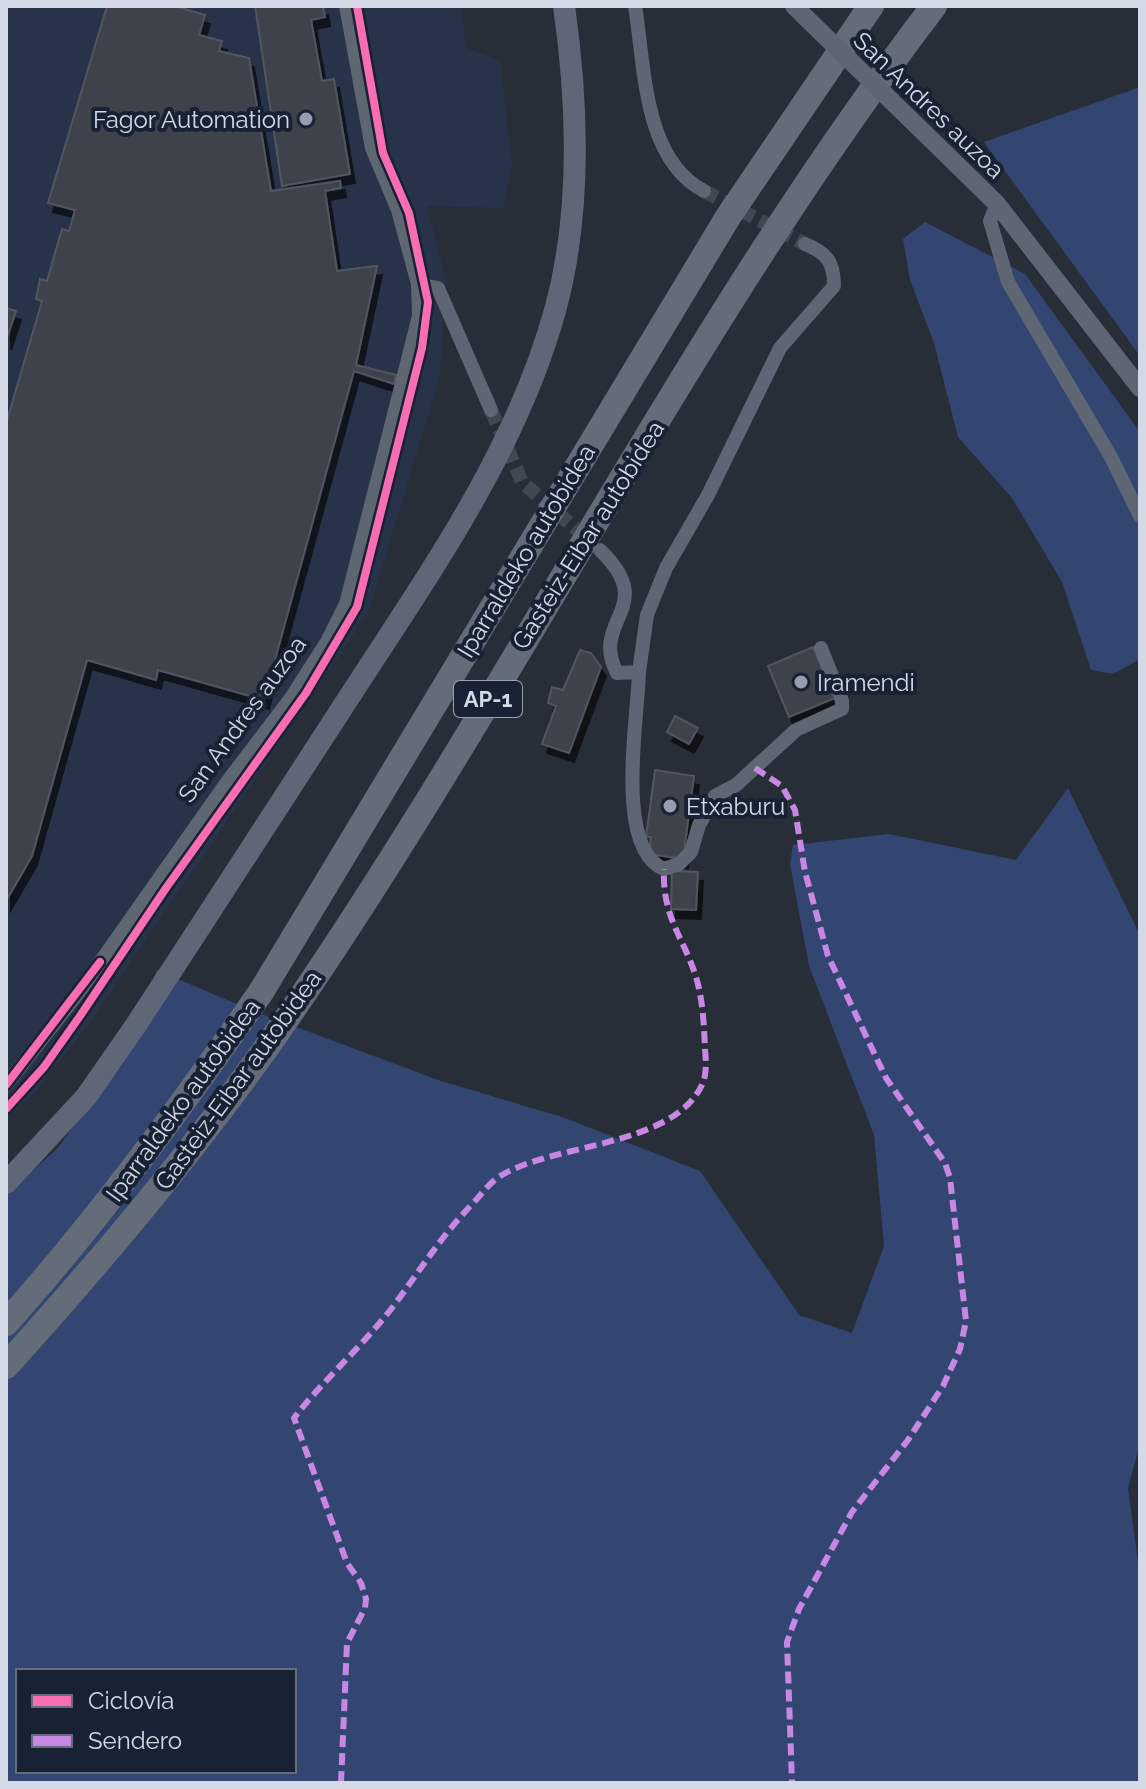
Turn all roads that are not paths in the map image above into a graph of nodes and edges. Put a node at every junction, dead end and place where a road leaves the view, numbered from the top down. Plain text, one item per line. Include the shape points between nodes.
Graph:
1 (346, 6) edge
2 (564, 6) edge
3 (635, 6) edge
4 (794, 6) edge
5 (871, 6) edge
6 (934, 6) edge
7 (704, 191) tunnel mouth
8 (997, 204) junction
9 (805, 244) tunnel mouth
10 (418, 284) junction
11 (1140, 388) edge
12 (491, 410) tunnel mouth
13 (1140, 516) edge
14 (600, 550) tunnel mouth
15 (821, 648) dead end
16 (639, 672) junction
17 (6, 1085) edge
18 (6, 1183) edge
19 (6, 1323) edge
20 (6, 1366) edge

1 - 10 street, San Andres auzoa via 372,148 398,210
2 - 18 main road via 575,132 569,227 556,304 515,420 465,519 136,1025 86,1097
3 - 7 street via 658,136 677,171
4 - 8 street, San Andres auzoa, bridge
5 - 19 highway, Iparraldeko autobidea / AP-1 via 728,217 261,992 182,1107
6 - 20 highway, Gasteiz-Eibar autobidea / AP-1 via 811,179 296,1005 129,1227
8 - 11 street, San Andres auzoa
8 - 13 street, San Andres auzoa via 990,221 1008,282
9 - 16 street via 825,253 834,269 834,286 780,348 666,568 647,615
10 - 12 street via 438,288
10 - 17 street, San Andres auzoa via 419,316 346,604 291,698
14 - 16 street via 621,570 627,588 609,658 617,673
15 - 16 street via 842,709 796,730 736,785 715,796 699,825 696,844 671,868 651,864 635,828

